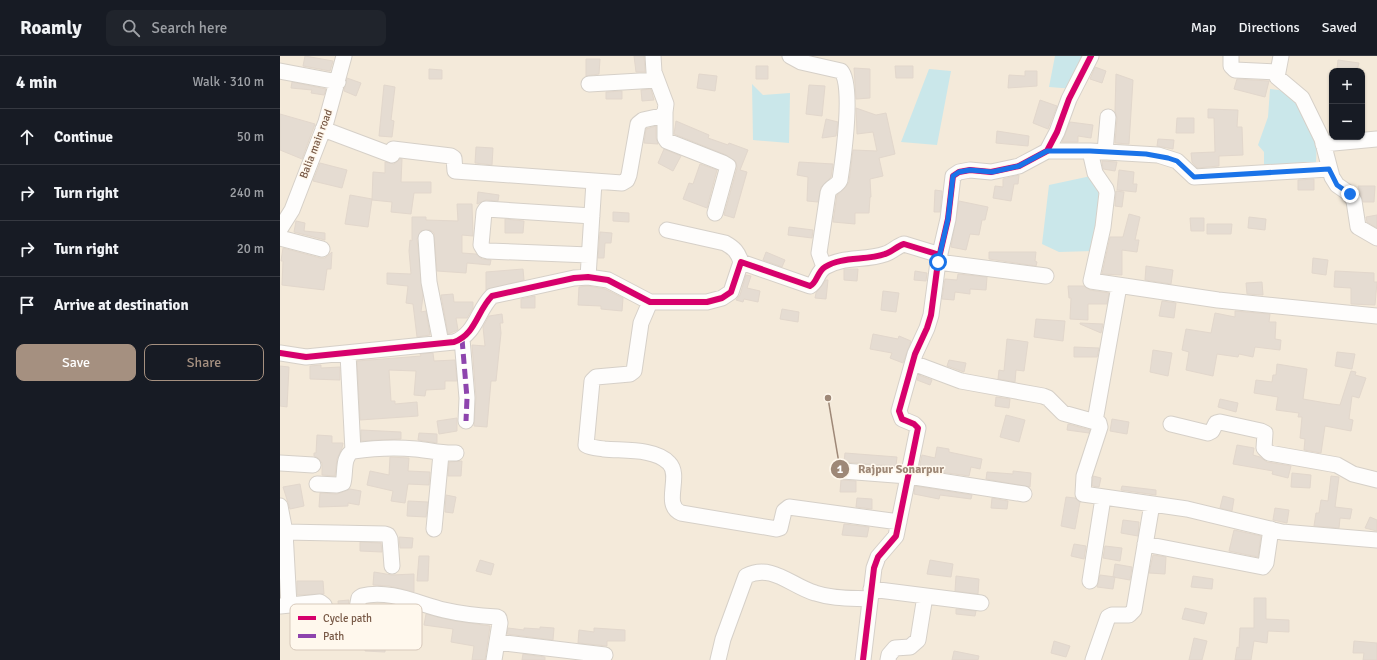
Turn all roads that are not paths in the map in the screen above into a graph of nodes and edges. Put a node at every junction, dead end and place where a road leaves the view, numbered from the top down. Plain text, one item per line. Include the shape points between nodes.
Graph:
1 (344, 56) edge
2 (653, 56) edge
3 (790, 56) edge
4 (1091, 56) edge
5 (1231, 56) edge
6 (1281, 56) edge
7 (280, 71) edge
8 (1277, 72) junction
9 (657, 80) junction
10 (338, 82) junction
11 (589, 84) dead end
12 (665, 112) junction
13 (1108, 117) dead end
14 (323, 129) junction
15 (1377, 139) edge
16 (1323, 144) junction
17 (1047, 151) junction
18 (1090, 151) junction
19 (1105, 152) junction
20 (1329, 169) junction
21 (594, 182) junction
22 (716, 213) dead end
23 (592, 216) junction
24 (280, 229) edge
25 (667, 230) dead end
26 (280, 238) edge
27 (426, 238) dead end
28 (1377, 238) edge
29 (322, 249) dead end
30 (589, 255) junction
31 (939, 259) junction
32 (741, 262) junction
33 (824, 268) junction
34 (1046, 276) dead end
35 (588, 277) junction
36 (1119, 286) junction
37 (650, 302) junction
38 (1377, 316) edge
39 (462, 339) junction
40 (441, 343) junction
41 (280, 353) edge
42 (348, 354) junction
43 (913, 363) junction
44 (1095, 420) junction
45 (466, 421) dead end
46 (1171, 424) dead end
47 (353, 451) junction
48 (280, 463) edge
49 (313, 465) dead end
50 (843, 471) dead end
51 (908, 476) junction
52 (1377, 480) edge
53 (318, 484) dead end
54 (1024, 494) dead end
55 (1103, 498) junction
56 (1152, 504) junction
57 (280, 506) edge
58 (899, 522) junction
59 (434, 529) dead end
60 (1271, 529) junction
61 (285, 532) junction
62 (1377, 540) edge
63 (1145, 544) junction
64 (392, 566) dead end
65 (1090, 581) dead end
66 (871, 594) junction
67 (925, 596) junction
68 (981, 603) dead end
69 (310, 604) edge
70 (323, 604) edge
71 (358, 604) edge
72 (422, 604) edge
73 (422, 604) edge
74 (285, 606) edge
75 (497, 642) junction
76 (605, 656) dead end
77 (494, 660) edge
78 (718, 660) edge
79 (863, 660) edge
80 (888, 660) edge
81 (1093, 660) edge

1 - 10 street, Balia main road
2 - 9 street
3 - 33 street via 801,62 841,71 846,79 846,131 840,180 828,193 819,246
4 - 17 street
5 - 8 street via 1231,66 1235,70
6 - 8 street
7 - 10 street
8 - 16 street via 1280,82 1302,98
9 - 11 street
9 - 12 street via 666,104
10 - 14 street, Balia main road
12 - 21 street via 661,116 643,120 638,124 627,180 615,183
12 - 22 street via 667,141 728,166
13 - 19 street
14 - 21 street via 392,155 393,149 451,156 454,158 455,171
14 - 24 street, Balia main road via 292,210
15 - 16 street
16 - 20 street
17 - 18 street
17 - 31 street via 1019,166 992,172 970,170 953,176 948,219
18 - 19 street
18 - 36 street via 1095,173 1107,193 1103,228 1091,281
19 - 20 street via 1168,158 1177,161 1194,177
20 - 28 street via 1337,185 1350,194 1354,201 1358,228
21 - 23 street
23 - 30 street
23 - 30 street via 486,209 481,245 488,251
25 - 32 street via 725,243 738,254
26 - 29 street
27 - 40 street via 429,282
30 - 35 street
31 - 33 street via 904,244 886,254 848,260
31 - 34 street
31 - 43 street via 928,328
32 - 33 street via 810,286
32 - 37 street via 731,292 722,298 707,302
35 - 37 street via 608,280
35 - 39 street via 492,296 471,332
36 - 38 street via 1218,300
36 - 44 street
37 - 58 street via 641,323 634,371 592,381 586,446 649,453 663,458 674,471 673,506 681,514 777,529 780,528 784,511 789,508
39 - 40 street
39 - 45 street via 467,398
40 - 42 street
41 - 42 street via 306,358
42 - 47 street
43 - 44 street via 961,381 1043,396 1063,413
43 - 51 street via 899,411 902,419 918,428
44 - 55 street via 1100,426 1084,476 1082,493
46 - 52 street via 1208,433 1218,422 1261,431 1265,433 1264,448 1269,453 1337,465 1353,474
47 - 53 street via 346,460 342,483
47 - 59 street via 394,448 449,454
48 - 49 street
50 - 51 street
51 - 54 street
51 - 58 street
55 - 56 street
55 - 65 street
56 - 60 street via 1218,515
56 - 63 street
57 - 61 street
58 - 66 street via 896,536 878,557
60 - 62 street via 1308,535
60 - 63 street via 1266,563 1263,567
61 - 64 street via 385,534 390,539
61 - 74 street
63 - 81 street via 1134,610 1129,615 1108,617
66 - 67 street
66 - 78 street via 833,598 802,588 782,576 763,571 754,572 746,576
66 - 79 street
67 - 68 street
67 - 80 street via 918,640 910,647 895,648
69 - 70 street
71 - 72 street via 362,596 391,596
73 - 75 street via 499,618
75 - 76 street
75 - 77 street

